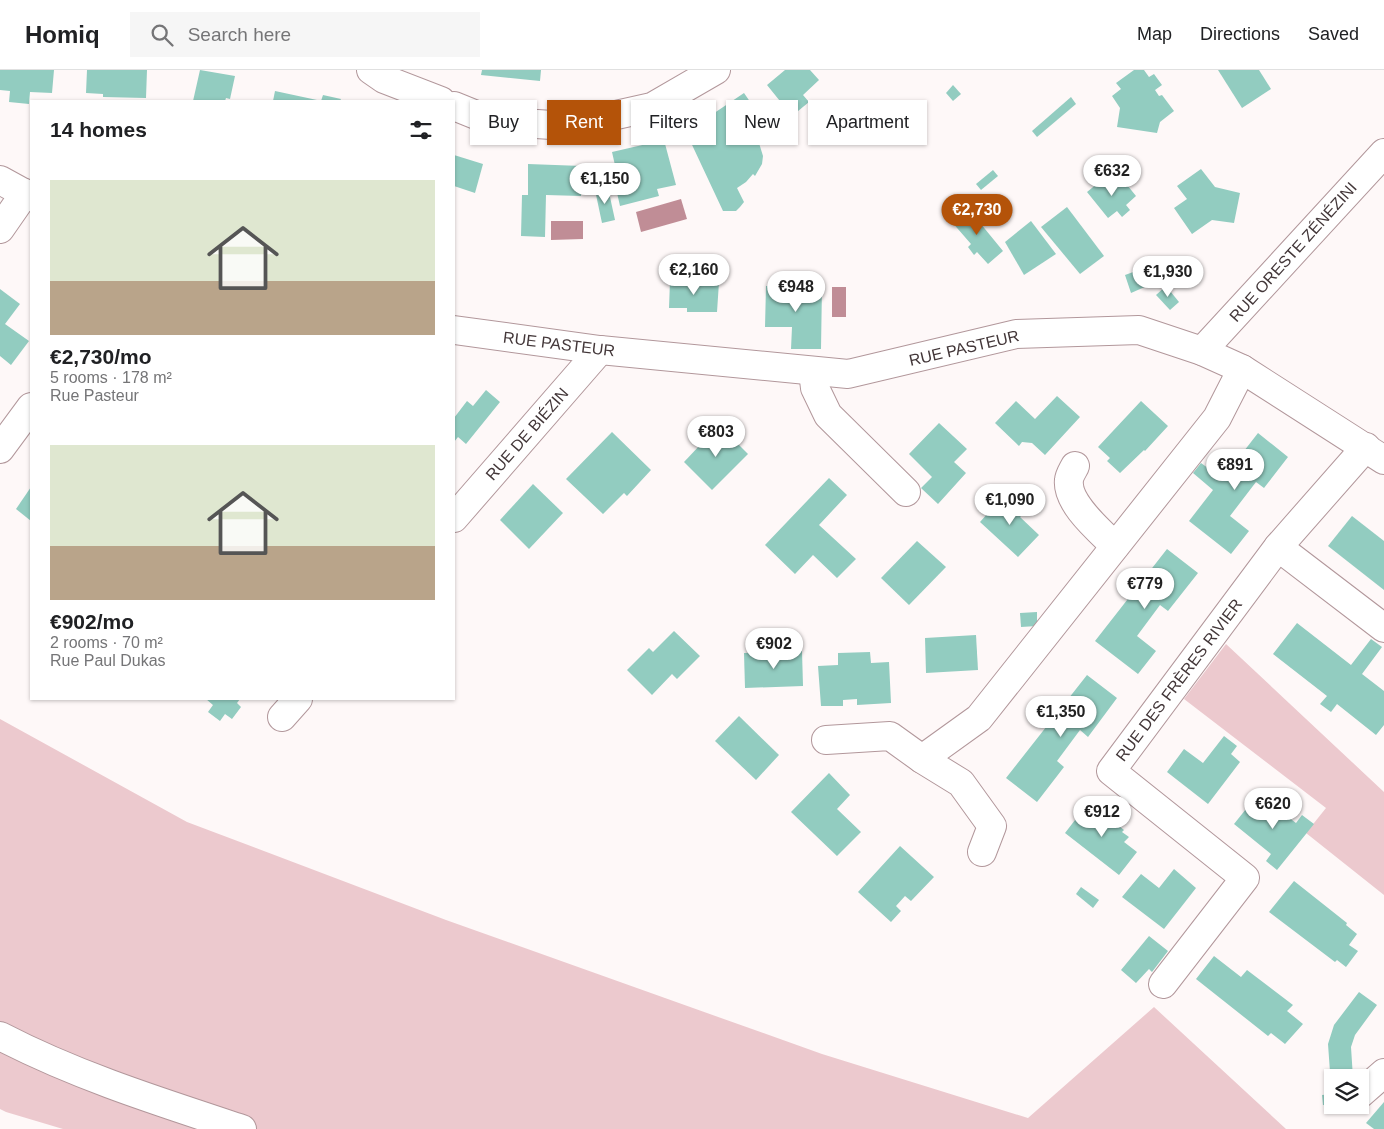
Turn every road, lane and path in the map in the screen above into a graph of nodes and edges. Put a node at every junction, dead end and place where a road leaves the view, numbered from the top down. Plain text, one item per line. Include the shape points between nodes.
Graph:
1 (371, 70) edge
2 (716, 70) edge
3 (438, 100) edge
4 (455, 106) edge
5 (1384, 153) edge
6 (0, 180) edge
7 (28, 195) edge
8 (0, 230) edge
9 (455, 330) edge
10 (600, 350) junction
11 (1202, 351) junction
12 (1242, 369) junction
13 (813, 371) junction
14 (30, 408) edge
15 (0, 449) edge
16 (1375, 454) edge
17 (1075, 466) dead end
18 (906, 492) dead end
19 (455, 517) edge
20 (1115, 546) junction
21 (1278, 547) junction
22 (1384, 628) edge
23 (826, 740) dead end
24 (922, 759) junction
25 (982, 852) dead end
26 (1163, 984) dead end
27 (0, 1036) edge
28 (1384, 1073) edge
29 (1369, 1086) edge
30 (242, 1129) edge

1 - 3 street via 384,79
2 - 4 street via 652,107 567,126 491,121
5 - 11 street, RUE ORESTE ZÉNÉZINI
6 - 7 street
7 - 8 street
9 - 10 street, RUE PASTEUR
10 - 13 street, RUE PASTEUR
10 - 19 street, RUE DE BIÉZIN
11 - 12 street, RUE PASTEUR
11 - 13 street, RUE PASTEUR via 1139,330 1016,334 848,374
12 - 16 street, RUE PASTEUR
12 - 20 street via 1217,418
13 - 18 street via 815,388 828,415
14 - 15 street
16 - 21 street, RUE DES FRÈRES RIVIER
17 - 20 street via 1068,481 1072,497 1082,513
20 - 24 street via 979,718
21 - 22 street
21 - 26 street, RUE DES FRÈRES RIVIER via 1111,771 1245,878
23 - 24 street via 890,736
24 - 25 street via 961,783 992,826
27 - 30 street via 128,1092
28 - 29 street

